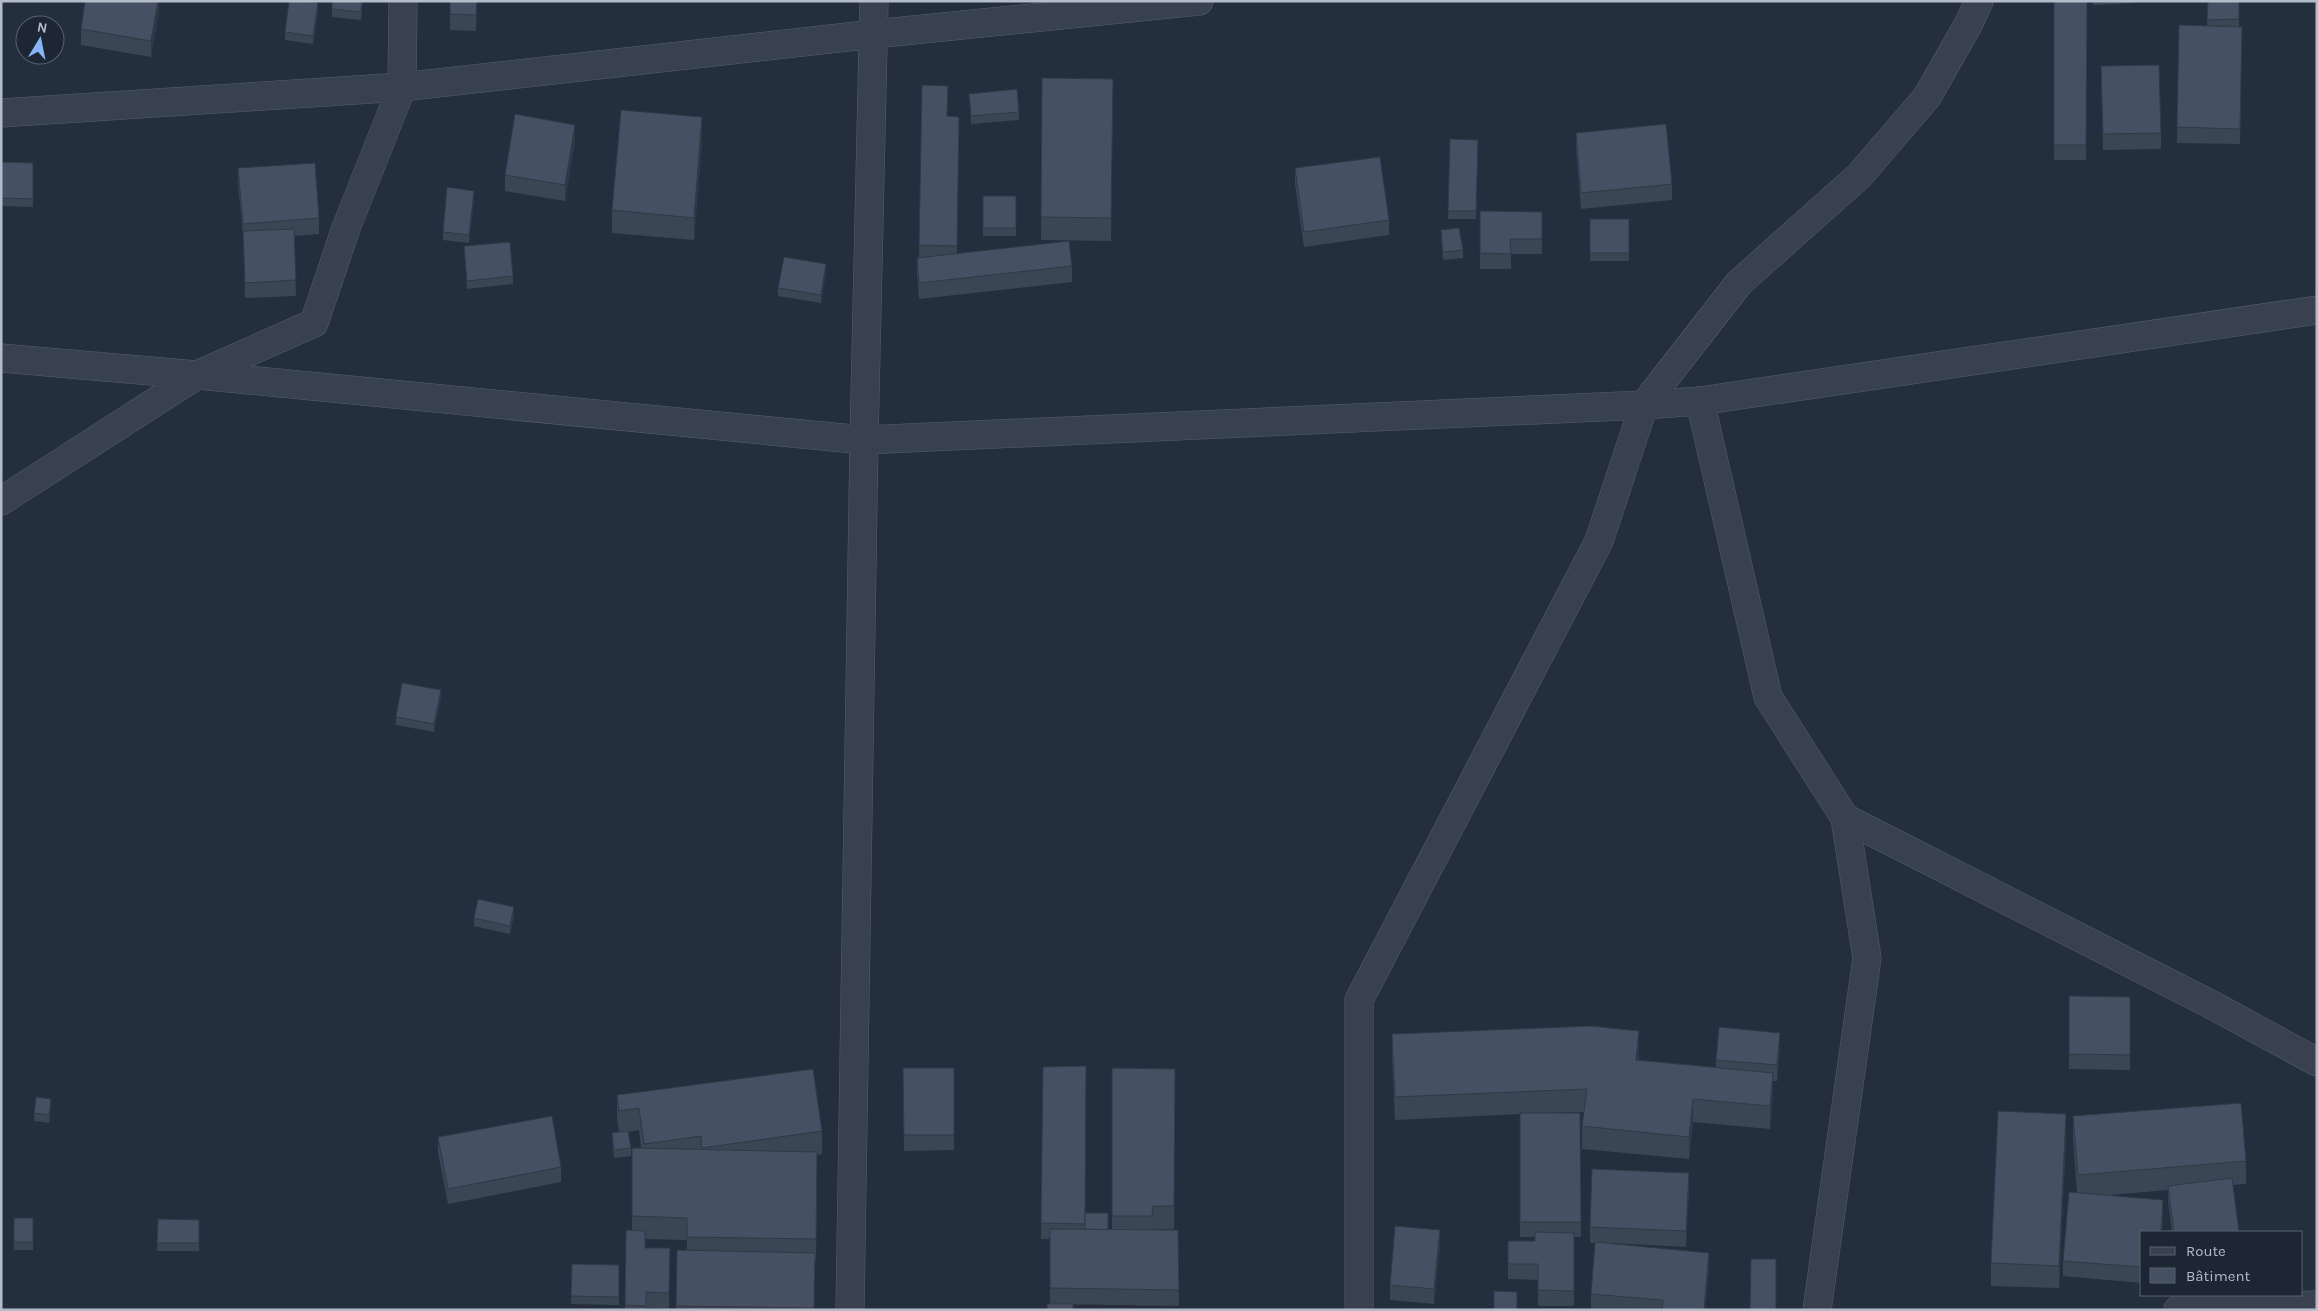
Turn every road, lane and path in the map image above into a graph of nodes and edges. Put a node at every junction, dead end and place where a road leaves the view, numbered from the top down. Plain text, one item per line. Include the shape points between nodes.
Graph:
1 (403, 1) edge
2 (874, 1) edge
3 (1199, 1) edge
4 (1979, 1) edge
5 (874, 34) junction
6 (402, 87) junction
7 (1, 113) edge
8 (2317, 310) edge
9 (1, 358) edge
10 (197, 375) junction
11 (1700, 401) junction
12 (1644, 405) junction
13 (864, 440) junction
14 (1, 501) edge
15 (1845, 818) junction
16 (2317, 1062) edge
17 (2317, 1304) edge
18 (850, 1310) edge
19 (1359, 1310) edge
20 (1817, 1310) edge
21 (2178, 1310) edge

1 - 6 street
2 - 5 street
3 - 5 street
4 - 12 street via 1970,23 1927,97 1859,176 1738,283
5 - 6 street
5 - 13 street
6 - 7 street
6 - 10 street via 346,228 314,323
8 - 11 street
9 - 10 street
10 - 13 street
10 - 14 street
11 - 12 street
11 - 15 street via 1768,697
12 - 13 street
12 - 19 street via 1599,541 1359,1000
13 - 18 street
15 - 16 street
15 - 20 street via 1867,958
17 - 21 street

